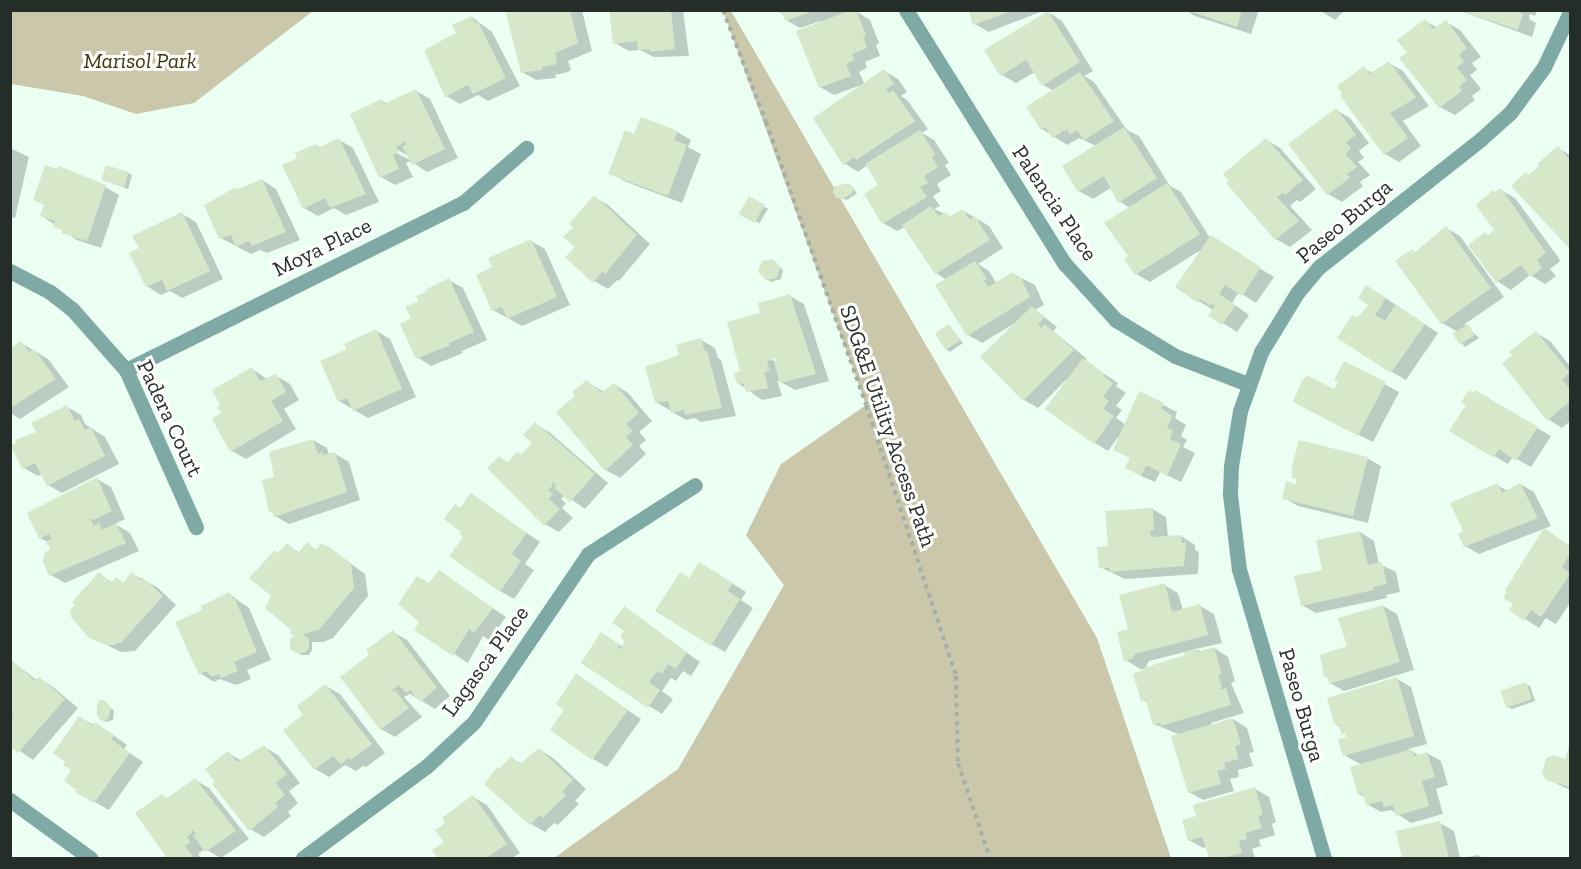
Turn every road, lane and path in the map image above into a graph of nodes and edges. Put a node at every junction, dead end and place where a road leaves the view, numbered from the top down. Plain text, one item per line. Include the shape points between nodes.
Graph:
1 (723, 10) edge
2 (906, 10) edge
3 (1570, 12) edge
4 (526, 148) dead end
5 (10, 271) edge
6 (126, 370) junction
7 (1248, 384) junction
8 (695, 486) dead end
9 (196, 527) dead end
10 (10, 800) edge
11 (90, 858) edge
12 (303, 858) edge
13 (990, 858) edge
14 (1324, 858) edge

1 - 13 path, SDG&E Utility Access Path via 866,405 956,676 958,763
2 - 7 street, Palencia Place via 1065,264 1116,320 1175,356
3 - 7 street, Paseo Burga via 1544,67 1510,113 1319,267 1277,322
4 - 6 street, Moya Place via 463,203
5 - 6 street, Padera Court via 72,309
6 - 9 street, Padera Court
7 - 14 street, Paseo Burga via 1231,466 1232,522 1239,570
8 - 12 street, Lagasca Place via 588,554 474,722 427,766
10 - 11 street

